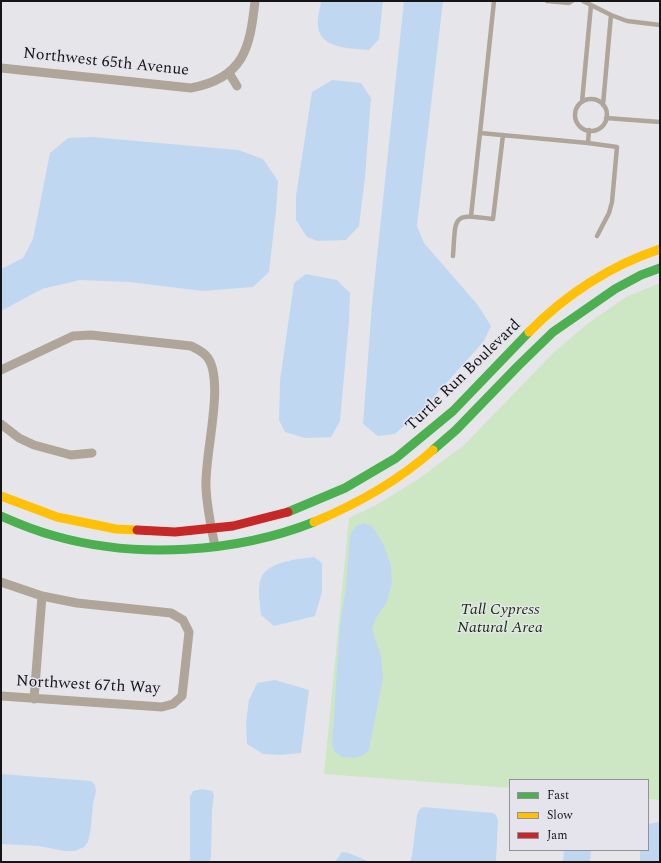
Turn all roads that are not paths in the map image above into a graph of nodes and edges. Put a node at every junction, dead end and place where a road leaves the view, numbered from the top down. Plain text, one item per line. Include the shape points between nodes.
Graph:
1 (255, 1) edge
2 (494, 1) edge
3 (547, 1) edge
4 (572, 1) edge
5 (583, 1) edge
6 (591, 5) junction
7 (611, 15) junction
8 (660, 25) edge
9 (1, 68) edge
10 (229, 73) junction
11 (237, 86) dead end
12 (582, 102) junction
13 (603, 105) junction
14 (606, 118) junction
15 (660, 122) edge
16 (589, 130) junction
17 (480, 133) junction
18 (503, 135) junction
19 (588, 143) junction
20 (471, 216) junction
21 (597, 236) dead end
22 (660, 249) edge
23 (453, 256) dead end
24 (660, 268) edge
25 (1, 370) edge
26 (1, 424) edge
27 (92, 453) dead end
28 (1, 496) edge
29 (1, 516) edge
30 (211, 528) junction
31 (215, 546) junction
32 (1, 582) edge
33 (42, 596) junction
34 (1, 696) edge
35 (34, 699) junction

1 - 10 street via 252,31 247,46 240,61
2 - 17 lane
3 - 4 lane
5 - 6 lane
6 - 7 lane
6 - 12 lane
7 - 8 lane via 627,21
7 - 13 lane
9 - 10 street, Northwest 65th Avenue via 191,88 214,82
10 - 11 street
12 - 13 lane via 592,99
12 - 16 lane via 575,116 580,126
13 - 14 lane
14 - 15 lane
14 - 16 lane via 598,128
16 - 19 lane
17 - 18 lane
17 - 20 lane
18 - 19 lane
18 - 20 lane via 493,219
19 - 21 lane via 617,147 612,202
20 - 23 lane via 463,216 455,226
22 - 30 street, Turtle Run Boulevard via 598,278 545,317 443,420 408,450 373,474 337,493 283,514 243,524
24 - 31 street, Turtle Run Boulevard via 615,289 553,333 430,454 401,477 344,509 303,526 259,539
25 - 30 street via 73,336 91,335 191,346 200,351 208,358 214,371 215,390 206,488
26 - 27 street via 19,438 34,445 71,455
28 - 30 street, Turtle Run Boulevard via 50,515 98,526 159,532
29 - 31 street, Turtle Run Boulevard via 46,533 104,546 175,549
30 - 31 street
32 - 33 street
33 - 35 street
33 - 35 street, Northwest 67th Way via 77,603 171,613 183,620 189,632 182,696 173,704 162,707
34 - 35 street, Northwest 67th Way

